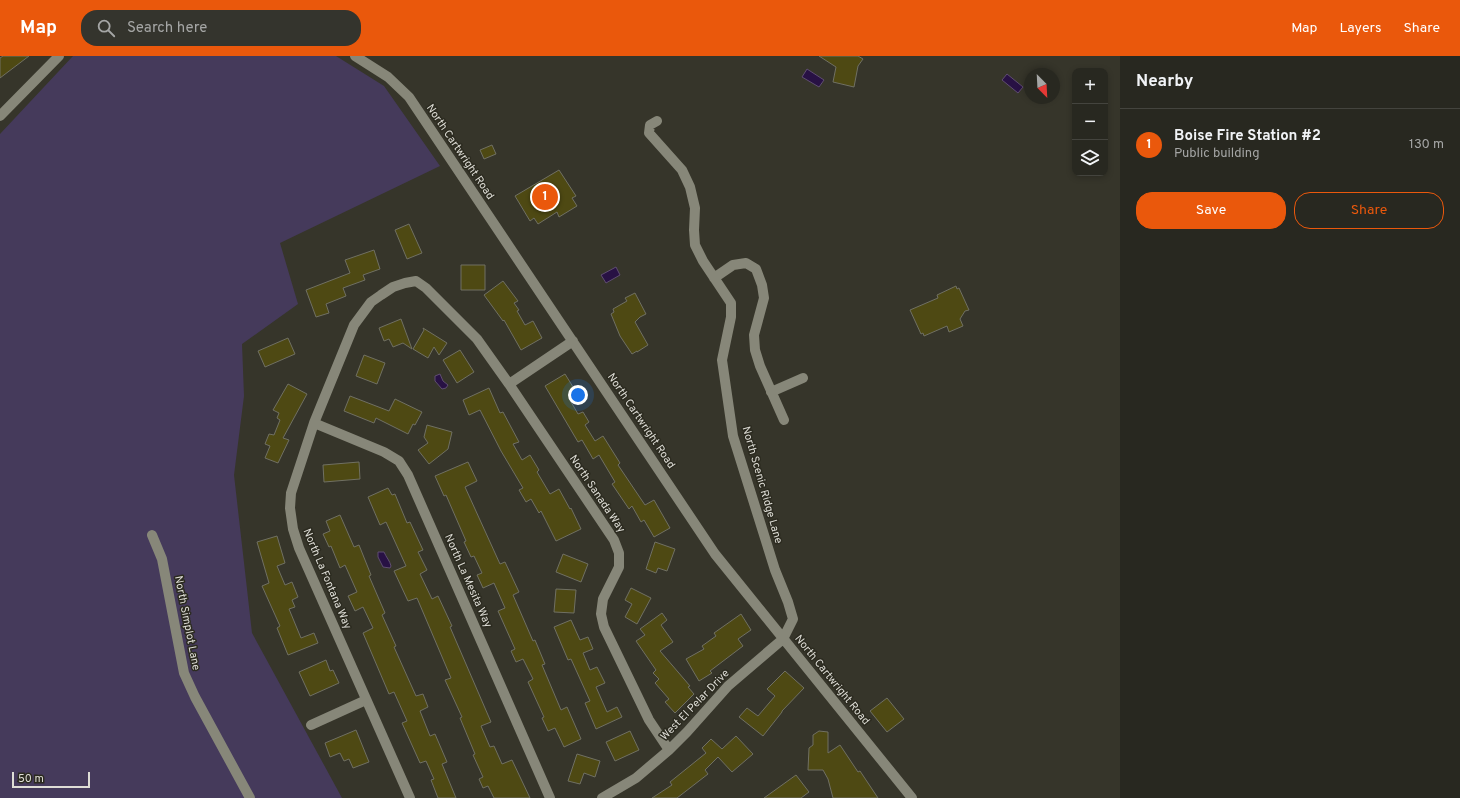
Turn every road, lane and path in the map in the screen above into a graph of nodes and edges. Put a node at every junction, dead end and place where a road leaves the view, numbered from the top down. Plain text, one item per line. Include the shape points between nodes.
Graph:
1 (59, 56) edge
2 (355, 56) edge
3 (0, 116) edge
4 (657, 121) dead end
5 (714, 278) junction
6 (416, 281) joint
7 (573, 341) junction
8 (803, 378) dead end
9 (509, 384) junction
10 (771, 392) junction
11 (784, 420) dead end
12 (314, 423) junction
13 (152, 535) dead end
14 (783, 639) junction
15 (366, 700) junction
16 (311, 725) dead end
17 (669, 750) junction
18 (250, 798) edge
19 (410, 798) edge
20 (550, 798) edge
21 (602, 798) edge
22 (912, 798) edge

1 - 3 street
2 - 7 street, North Cartwright Road via 388,77 409,97
4 - 5 street, North Scenic Ridge Lane via 650,125 649,133 682,170 690,187 695,208 695,245
5 - 10 street via 732,265 746,263 756,270 764,298 754,335 755,350
5 - 14 street, North Scenic Ridge Lane via 731,303 732,317 722,360 733,436 793,619
6 - 9 street, North Sanada Way via 477,339
6 - 12 street, North La Fontana Way via 393,287 371,302 362,313 354,325
7 - 9 street
7 - 14 street, North Cartwright Road via 715,554
8 - 10 street
9 - 17 street, North Sanada Way via 614,540 619,553 619,567 603,599 601,614 604,627 649,720
10 - 11 street
12 - 15 street, North La Fontana Way via 291,493 293,529
12 - 20 street, North La Mesita Way via 384,452 399,461 408,475
13 - 18 street, North Simplot Lane via 162,559 184,674
14 - 17 street, West El Pelar Drive via 728,686
14 - 22 street, North Cartwright Road
15 - 16 street
15 - 19 street, North La Fontana Way
17 - 21 street, West El Pelar Drive via 636,778

